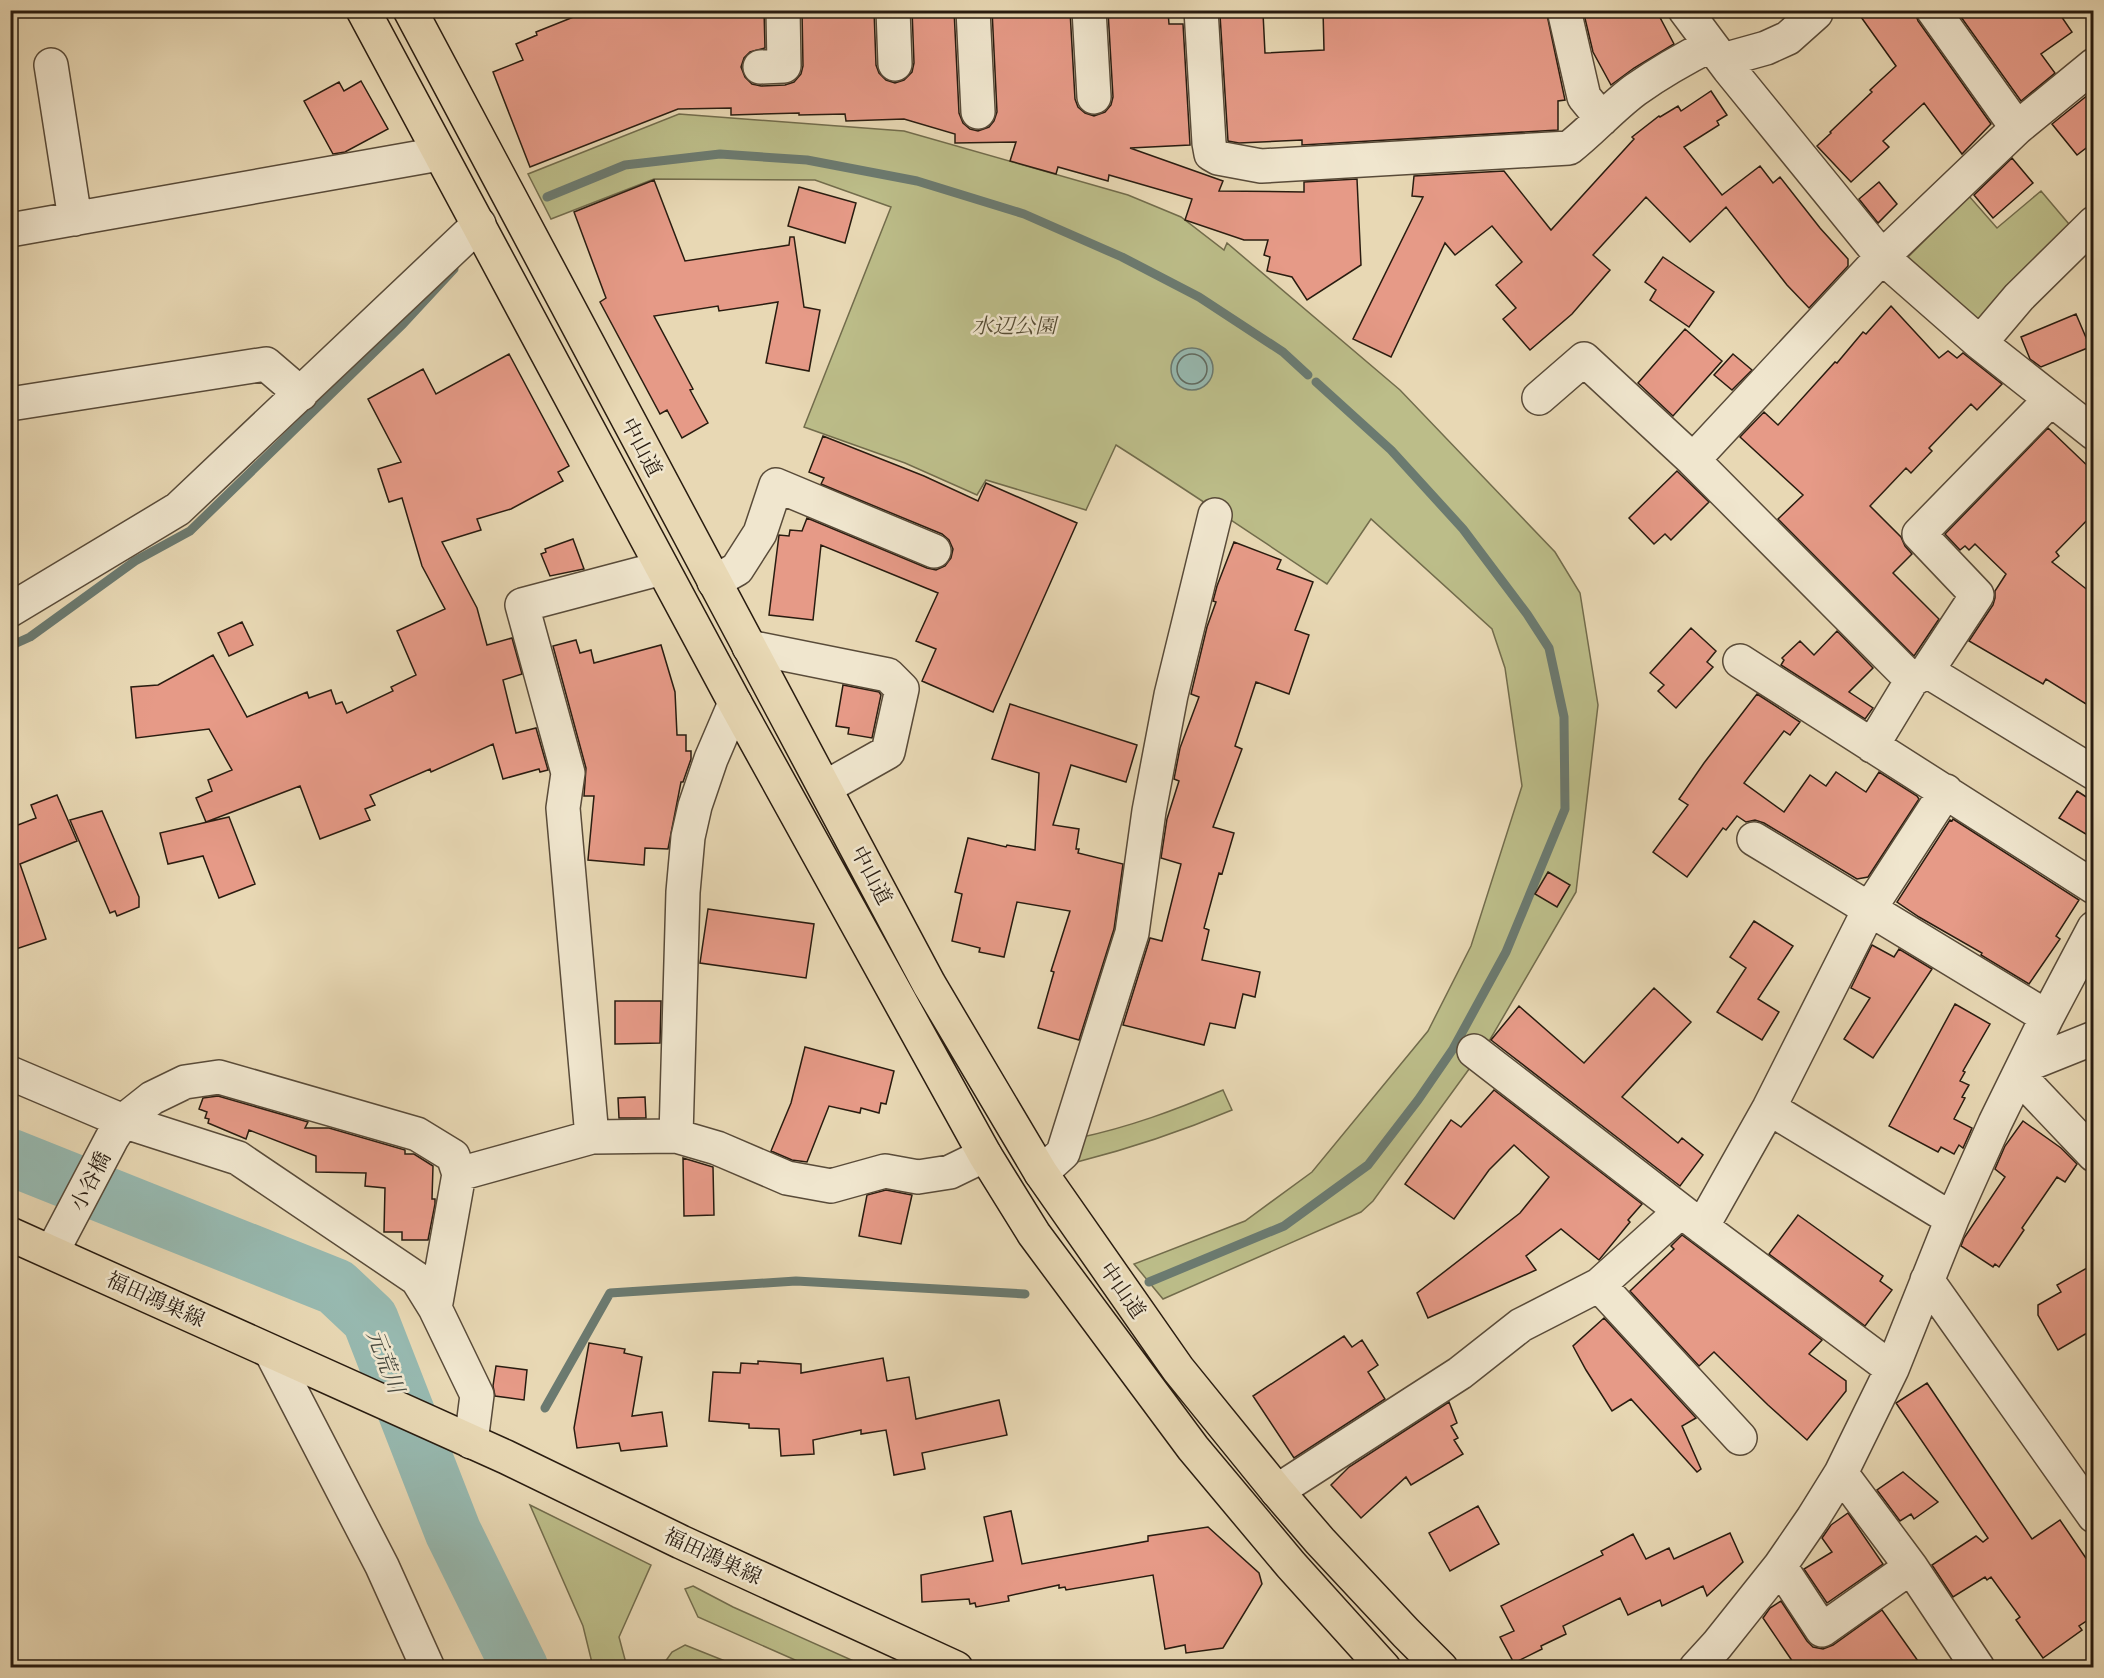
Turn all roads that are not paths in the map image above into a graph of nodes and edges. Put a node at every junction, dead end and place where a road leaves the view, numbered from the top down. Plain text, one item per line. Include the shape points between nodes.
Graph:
1 (363, 10) edge
2 (410, 10) edge
3 (783, 10) edge
4 (893, 10) edge
5 (974, 10) edge
6 (1089, 10) edge
7 (1201, 10) edge
8 (1564, 10) edge
9 (1933, 10) edge
10 (1816, 13) dead end
11 (1704, 29) edge
12 (895, 64) dead end
13 (2094, 64) edge
14 (51, 65) dead end
15 (760, 67) dead end
16 (1094, 98) dead end
17 (978, 112) dead end
18 (1602, 119) junction
19 (2017, 128) junction
20 (439, 154) junction
21 (75, 219) junction
22 (2094, 223) edge
23 (479, 224) junction
24 (10, 230) edge
25 (1882, 257) junction
26 (1980, 343) junction
27 (301, 394) junction
28 (1539, 398) dead end
29 (2050, 400) junction
30 (10, 404) edge
31 (2094, 433) edge
32 (1693, 460) junction
33 (1215, 515) dead end
34 (934, 551) dead end
35 (663, 568) junction
36 (714, 582) junction
37 (10, 610) edge
38 (749, 647) junction
39 (1740, 661) dead end
40 (1919, 676) junction
41 (735, 703) junction
42 (1872, 746) junction
43 (2094, 773) edge
44 (826, 787) junction
45 (1947, 792) junction
46 (1754, 839) dead end
47 (2094, 887) edge
48 (1870, 908) junction
49 (2094, 928) edge
50 (2047, 1017) junction
51 (2094, 1038) edge
52 (1474, 1051) dead end
53 (2021, 1071) junction
54 (10, 1073) edge
55 (1769, 1108) junction
56 (117, 1129) junction
57 (676, 1136) junction
58 (592, 1137) junction
59 (985, 1155) junction
60 (2094, 1155) edge
61 (1041, 1173) junction
62 (459, 1174) junction
63 (1691, 1219) junction
64 (1952, 1219) junction
65 (10, 1234) edge
66 (60, 1239) junction
67 (1928, 1280) junction
68 (1599, 1285) junction
69 (435, 1308) junction
70 (271, 1352) junction
71 (1892, 1370) junction
72 (1740, 1438) dead end
73 (471, 1442) junction
74 (1841, 1473) junction
75 (1277, 1491) junction
76 (2094, 1516) edge
77 (1780, 1566) junction
78 (1911, 1567) junction
79 (428, 1668) edge
80 (956, 1668) edge
81 (1384, 1668) edge
82 (1441, 1668) edge
83 (1696, 1668) edge
84 (1978, 1668) edge

1 - 20 main road, 中山道
2 - 36 main road, 中山道
3 - 15 street via 784,66
4 - 12 street
5 - 17 street
6 - 16 street
7 - 18 street via 1209,143 1211,154 1218,159 1262,166 1569,148
8 - 18 street via 1584,97
9 - 19 street
10 - 11 street via 1788,38 1766,48
11 - 18 street
11 - 25 street
13 - 19 street
14 - 21 street
19 - 25 street
20 - 21 street
20 - 23 main road, 中山道
21 - 24 street
22 - 26 street via 2019,297
23 - 27 street
23 - 35 main road, 中山道
25 - 26 street
25 - 32 street
26 - 29 street
27 - 30 street via 266,364
27 - 37 street via 178,509
28 - 32 street via 1584,359
29 - 31 street
29 - 40 street via 1919,534 1977,595
32 - 40 street
33 - 61 street via 1171,695 1132,933 1063,1153
34 - 36 street via 776,485 760,533 749,551 737,569
35 - 41 main road, 中山道
35 - 58 street via 522,605 568,773 562,808
36 - 38 main road, 中山道
38 - 44 main road, 中山道
38 - 44 street via 888,675 902,689 888,752
39 - 42 street
40 - 42 street
40 - 43 street
41 - 57 street via 711,759 688,837
41 - 59 main road, 中山道
42 - 45 street
44 - 61 main road, 中山道 via 929,984
45 - 47 street
45 - 48 street
46 - 48 street
48 - 50 street
48 - 55 street
49 - 50 street
50 - 53 street
51 - 53 street
52 - 63 street
53 - 60 street
53 - 64 street
54 - 56 street
55 - 63 street
55 - 64 street
56 - 62 street via 152,1098 185,1082 219,1077 417,1134 453,1156
56 - 66 street, 小谷橋
56 - 69 street via 238,1158 417,1279
57 - 58 street
57 - 59 street via 717,1148 787,1178 831,1186 885,1171 918,1177 950,1172
58 - 62 street
59 - 81 main road, 中山道 via 1034,1234 1193,1448
61 - 75 main road, 中山道 via 1178,1369
62 - 69 street
63 - 68 street
63 - 71 street
64 - 67 street
65 - 66 main road, 福田鴻巣線
66 - 70 main road, 福田鴻巣線
67 - 71 street
67 - 76 street
68 - 72 street
68 - 75 street via 1521,1325 1460,1373
69 - 73 street via 477,1395
70 - 73 main road, 福田鴻巣線
70 - 79 street via 382,1566
71 - 74 street
73 - 80 main road, 福田鴻巣線
74 - 77 street
74 - 78 street
75 - 82 main road, 中山道
77 - 78 street via 1822,1630
77 - 83 street
78 - 84 street

